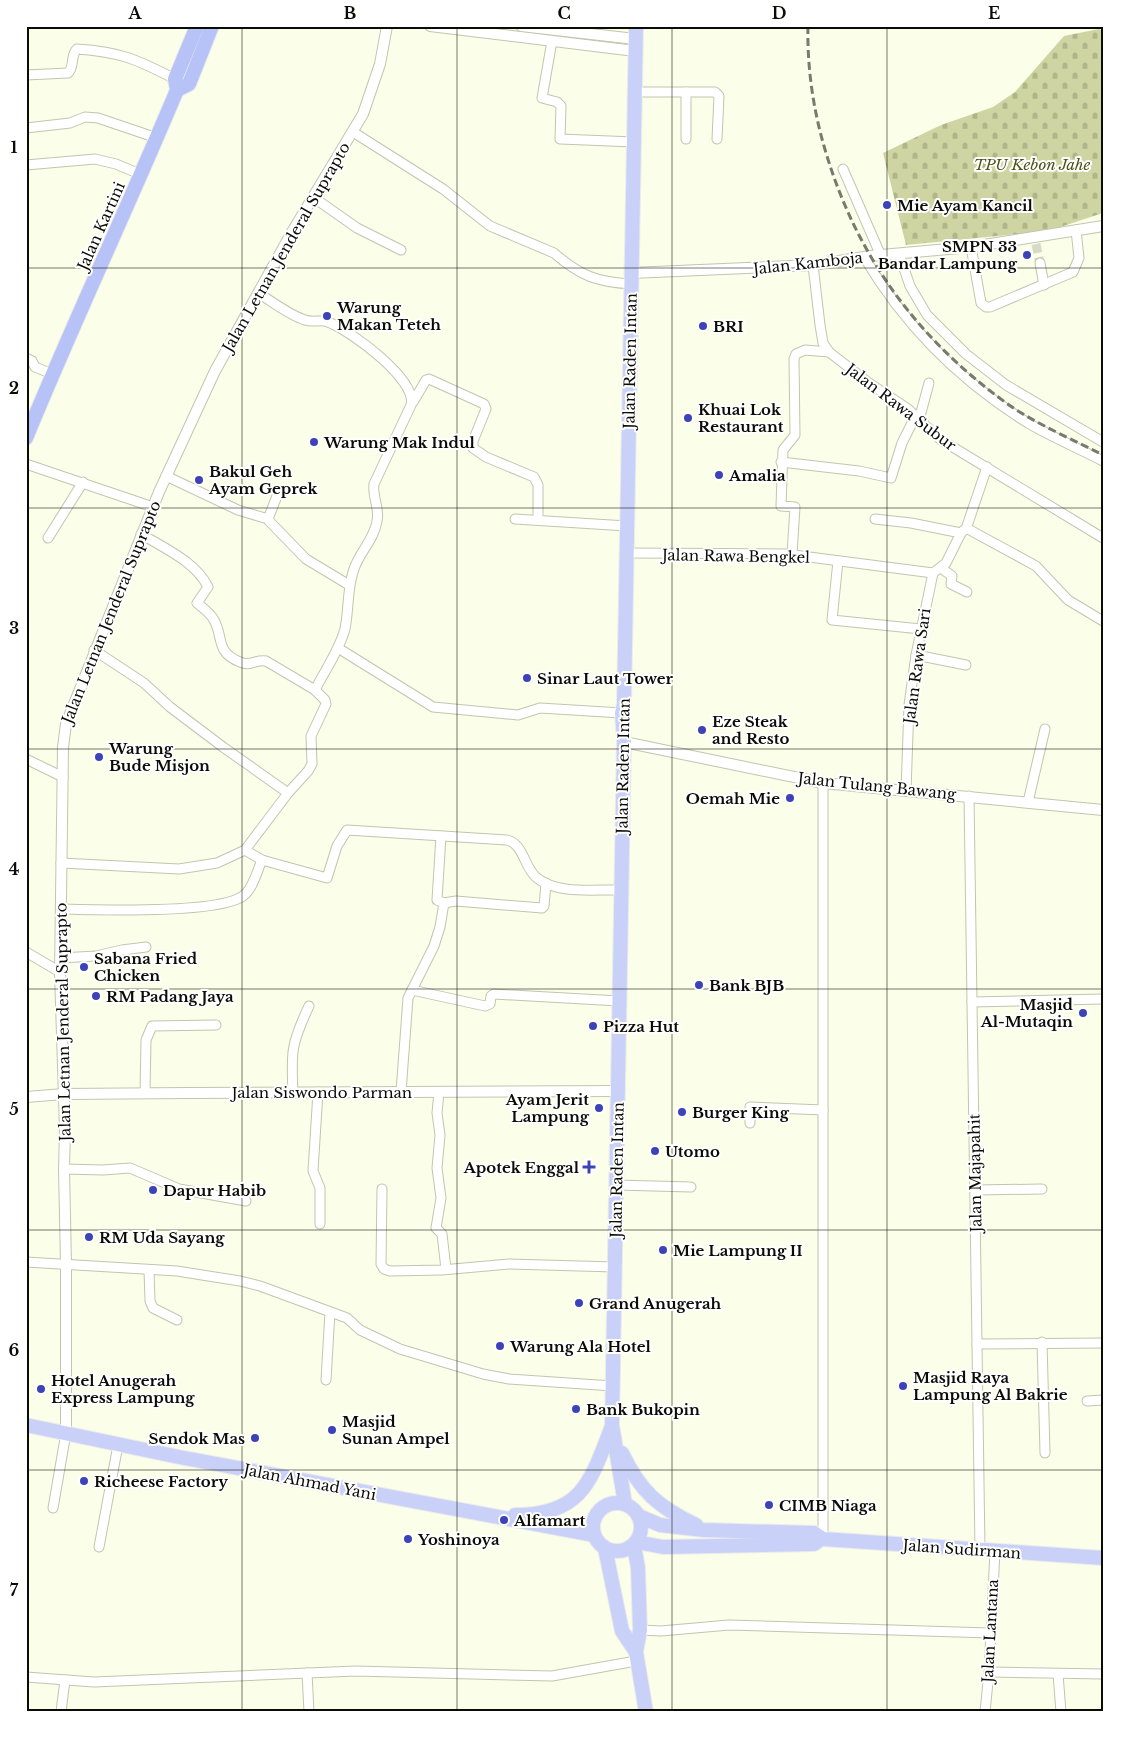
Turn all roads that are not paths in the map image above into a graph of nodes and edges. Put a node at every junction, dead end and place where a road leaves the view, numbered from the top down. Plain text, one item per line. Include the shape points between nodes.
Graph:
1 (198, 26) edge
2 (212, 26) edge
3 (387, 26) edge
4 (430, 26) edge
5 (521, 26) edge
6 (635, 39) edge
7 (552, 41) junction
8 (26, 74) edge
9 (176, 85) junction
10 (634, 92) junction
11 (686, 92) junction
12 (26, 128) edge
13 (353, 132) junction
14 (157, 138) junction
15 (686, 139) dead end
16 (717, 140) dead end
17 (634, 142) junction
18 (26, 165) edge
19 (843, 169) dead end
20 (142, 175) junction
21 (313, 197) junction
22 (1103, 226) edge
23 (1076, 230) junction
24 (971, 248) junction
25 (401, 250) dead end
26 (899, 254) junction
27 (882, 256) junction
28 (864, 258) junction
29 (1040, 263) tunnel mouth
30 (813, 265) junction
31 (631, 279) junction
32 (1044, 285) junction
33 (258, 294) junction
34 (829, 352) junction
35 (26, 358) edge
36 (52, 374) junction
37 (929, 383) dead end
38 (412, 402) junction
39 (917, 418) junction
40 (26, 438) edge
41 (1103, 442) edge
42 (1103, 460) edge
43 (782, 462) junction
44 (26, 464) edge
45 (987, 467) junction
46 (166, 476) junction
47 (83, 482) junction
48 (277, 496) dead end
49 (153, 507) junction
50 (268, 519) junction
51 (515, 519) dead end
52 (874, 519) dead end
53 (538, 520) junction
54 (627, 526) junction
55 (964, 531) junction
56 (141, 534) junction
57 (48, 538) dead end
58 (1103, 538) edge
59 (627, 553) junction
60 (792, 555) junction
61 (838, 561) junction
62 (937, 570) junction
63 (349, 585) junction
64 (967, 592) dead end
65 (1103, 621) edge
66 (921, 629) junction
67 (338, 648) junction
68 (94, 650) junction
69 (916, 655) junction
70 (966, 665) dead end
71 (315, 690) junction
72 (622, 713) junction
73 (1045, 729) dead end
74 (624, 742) junction
75 (26, 759) edge
76 (63, 777) junction
77 (823, 783) junction
78 (906, 791) junction
79 (288, 793) junction
80 (969, 796) junction
81 (1028, 802) junction
82 (1103, 810) edge
83 (441, 836) junction
84 (245, 850) junction
85 (262, 860) junction
86 (61, 863) junction
87 (546, 883) junction
88 (621, 890) junction
89 (444, 903) junction
90 (61, 909) junction
91 (146, 947) dead end
92 (26, 952) edge
93 (60, 958) junction
94 (60, 972) junction
95 (412, 990) junction
96 (1103, 999) edge
97 (619, 1001) junction
98 (972, 1002) junction
99 (309, 1006) dead end
100 (216, 1025) dead end
101 (618, 1091) junction
102 (318, 1092) junction
103 (401, 1092) junction
104 (439, 1092) junction
105 (145, 1093) junction
106 (293, 1093) junction
107 (64, 1094) junction
108 (26, 1097) edge
109 (823, 1110) junction
110 (750, 1123) dead end
111 (64, 1169) junction
112 (616, 1185) junction
113 (691, 1187) dead end
114 (382, 1189) dead end
115 (1042, 1189) dead end
116 (975, 1190) junction
117 (246, 1201) dead end
118 (320, 1224) dead end
119 (26, 1262) edge
120 (66, 1264) junction
121 (615, 1267) junction
122 (149, 1270) junction
123 (446, 1270) junction
124 (330, 1312) junction
125 (177, 1320) dead end
126 (1042, 1342) junction
127 (1103, 1343) edge
128 (977, 1344) junction
129 (326, 1380) dead end
130 (613, 1386) junction
131 (1103, 1400) edge
132 (1087, 1401) dead end
133 (27, 1427) edge
134 (613, 1431) junction
135 (66, 1432) junction
136 (118, 1445) junction
137 (1045, 1453) dead end
138 (625, 1504) junction
139 (53, 1508) dead end
140 (488, 1515) junction
141 (640, 1516) junction
142 (704, 1530) junction
143 (594, 1535) junction
144 (822, 1539) junction
145 (635, 1544) junction
146 (99, 1548) dead end
147 (605, 1548) junction
148 (980, 1550) junction
149 (995, 1551) junction
150 (1103, 1558) edge
151 (640, 1630) junction
152 (990, 1633) junction
153 (636, 1656) junction
154 (989, 1672) junction
155 (307, 1673) junction
156 (1058, 1674) junction
157 (1103, 1674) edge
158 (26, 1677) edge
159 (65, 1680) junction
160 (61, 1712) edge
161 (309, 1712) edge
162 (646, 1712) edge
163 (985, 1712) edge
164 (1061, 1712) edge

1 - 9 highway, Jalan Kartini
2 - 9 highway via 189,84
3 - 13 street, Jalan Letnan Jenderal Suprapto via 371,95
4 - 7 street
5 - 6 street
6 - 7 street
6 - 10 main road, Jalan Raden Intan
7 - 17 street via 542,98 561,106 560,139
8 - 9 street via 68,73 77,49 106,51 130,57
9 - 14 highway, Jalan Kartini
10 - 11 street
10 - 17 main road, Jalan Raden Intan
11 - 15 street
11 - 16 street via 715,92 718,96
12 - 14 street via 70,123 85,117 98,118
13 - 21 street, Jalan Letnan Jenderal Suprapto
13 - 31 street via 443,189 500,232 554,253 580,274 603,282
14 - 20 highway, Jalan Kartini
17 - 31 main road, Jalan Raden Intan
18 - 20 street via 95,159
19 - 27 street
20 - 36 highway, Jalan Kartini
21 - 25 street via 357,228
21 - 33 street, Jalan Letnan Jenderal Suprapto
22 - 23 street, Jalan Kamboja
23 - 24 street, Jalan Kamboja via 1035,241
23 - 32 street via 1079,258 1073,272
24 - 26 street, Jalan Kamboja
24 - 32 street via 983,306 990,307
26 - 27 street, Jalan Kamboja
26 - 41 street via 910,286 927,315 966,354 1006,385
27 - 28 street, Jalan Kamboja
28 - 30 street, Jalan Kamboja
28 - 42 street via 914,330 955,371 1028,422
29 - 32 street
30 - 31 street, Jalan Kamboja
30 - 34 street via 820,325
31 - 54 main road, Jalan Raden Intan
33 - 38 street via 306,321 329,322 350,335 398,374 410,388
33 - 46 street, Jalan Letnan Jenderal Suprapto via 215,371
34 - 39 street, Jalan Rawa Subur
34 - 43 street via 805,350 794,356 795,435 783,450
35 - 36 street via 32,360 35,367
36 - 40 highway, Jalan Kartini
37 - 39 street
38 - 53 street via 429,379 484,404 486,409 473,448 486,457 534,477 538,485
38 - 63 street via 374,484 377,522 372,540 355,564
39 - 43 street via 902,443 891,478
39 - 45 street, Jalan Rawa Subur via 941,440
43 - 60 street via 781,506 795,506
44 - 47 street
45 - 55 street
45 - 58 street, Jalan Rawa Subur
46 - 49 street, Jalan Letnan Jenderal Suprapto
46 - 50 street via 238,510
47 - 49 street
47 - 57 street
48 - 50 street
49 - 56 street, Jalan Letnan Jenderal Suprapto
50 - 63 street via 306,559
51 - 53 street
52 - 55 street
53 - 54 street
54 - 59 main road, Jalan Raden Intan
55 - 62 street via 946,563
55 - 65 street via 1036,566 1068,600
56 - 68 street, Jalan Letnan Jenderal Suprapto
56 - 71 street via 188,564 203,579 208,587 197,603 214,619 220,644 228,655 249,665 266,661
59 - 60 street, Jalan Rawa Bengkel
59 - 72 main road, Jalan Raden Intan
60 - 61 street, Jalan Rawa Bengkel
61 - 62 street, Jalan Rawa Bengkel
61 - 66 street via 832,620
62 - 64 street via 952,576 951,584
62 - 66 street, Jalan Rawa Sari
63 - 67 street via 345,628
66 - 69 street, Jalan Rawa Sari
67 - 71 street
67 - 72 street via 433,707 518,715 540,708
68 - 76 street, Jalan Letnan Jenderal Suprapto via 66,724
68 - 79 street via 144,683 170,707
69 - 70 street
69 - 78 street, Jalan Rawa Sari via 909,705
71 - 79 street via 326,704 311,736 312,764
72 - 74 main road, Jalan Raden Intan
73 - 81 street
74 - 77 street, Jalan Tulang Bawang
74 - 88 main road, Jalan Raden Intan
75 - 76 street
76 - 86 street, Jalan Letnan Jenderal Suprapto
77 - 78 street, Jalan Tulang Bawang
77 - 109 street
78 - 80 street, Jalan Tulang Bawang
79 - 84 street
80 - 81 street, Jalan Tulang Bawang
80 - 98 street, Jalan Majapahit
81 - 82 street, Jalan Tulang Bawang
83 - 85 street via 347,830 337,846 327,878
83 - 87 street via 512,842 517,845 531,872
83 - 89 street via 437,900
84 - 85 street
84 - 86 street via 217,863 180,869
85 - 90 street via 248,892 234,901 157,909
86 - 90 street, Jalan Letnan Jenderal Suprapto
87 - 88 street via 562,888
87 - 89 street via 542,908 456,901
88 - 97 main road, Jalan Raden Intan
89 - 95 street via 434,946
90 - 93 street, Jalan Letnan Jenderal Suprapto
91 - 93 street via 102,956
92 - 94 street
93 - 94 street, Jalan Letnan Jenderal Suprapto
94 - 107 street, Jalan Letnan Jenderal Suprapto
95 - 97 street via 485,1006 490,1004 494,994
95 - 103 street via 408,998
96 - 98 street
97 - 101 main road, Jalan Raden Intan
98 - 116 street, Jalan Majapahit
99 - 106 street via 291,1051
100 - 105 street via 152,1026 146,1040
101 - 104 street, Jalan Siswondo Parman
101 - 112 main road, Jalan Raden Intan
102 - 103 street, Jalan Siswondo Parman
102 - 106 street, Jalan Siswondo Parman
102 - 118 street via 313,1171 320,1188
103 - 104 street, Jalan Siswondo Parman
104 - 123 street via 437,1168 441,1198 436,1228 442,1234
105 - 106 street, Jalan Siswondo Parman
105 - 107 street, Jalan Siswondo Parman
107 - 108 street, Jalan Siswondo Parman
107 - 111 street, Jalan Letnan Jenderal Suprapto
109 - 110 street via 750,1107
109 - 144 street
111 - 117 street via 130,1168 179,1189
111 - 120 street, Jalan Letnan Jenderal Suprapto
112 - 113 street
112 - 121 main road, Jalan Raden Intan
114 - 123 street via 381,1264 384,1269
115 - 116 street
116 - 128 street, Jalan Majapahit
119 - 120 street
120 - 122 street
120 - 135 street, Jalan Letnan Jenderal Suprapto
121 - 123 street via 509,1264
121 - 130 main road, Jalan Raden Intan
122 - 124 street via 240,1281
122 - 125 street via 150,1301 154,1308
124 - 129 street
124 - 130 street via 347,1318 373,1338 400,1349 483,1374
126 - 127 street
126 - 128 street
126 - 137 street
128 - 148 street, Jalan Majapahit
130 - 134 main road, Jalan Raden Intan
131 - 132 street
133 - 135 main road, Jalan Ahmad Yani
134 - 138 main road, Jalan Raden Intan
134 - 140 main road via 585,1489 571,1501 551,1511 528,1515
134 - 142 main road via 631,1472 649,1496 676,1516
135 - 136 main road, Jalan Ahmad Yani
135 - 139 street
136 - 140 main road, Jalan Ahmad Yani
136 - 146 street
138 - 141 main road
138 - 143 main road via 603,1507 594,1520
140 - 143 main road, Jalan Ahmad Yani
141 - 142 main road, Jalan Sudirman via 660,1525
141 - 145 main road via 641,1534
142 - 144 main road, Jalan Sudirman via 814,1534
143 - 147 main road
144 - 145 main road, Jalan Sudirman via 814,1544 663,1547
144 - 148 main road, Jalan Sudirman
145 - 147 main road via 625,1550
145 - 151 main road
147 - 153 main road via 622,1631
148 - 149 main road, Jalan Sudirman
149 - 150 main road, Jalan Sudirman
149 - 152 street, Jalan Lantana
151 - 152 street via 661,1632 729,1625
151 - 153 main road
152 - 154 street, Jalan Lantana
153 - 155 street via 552,1676 356,1671
153 - 162 main road
154 - 156 street
154 - 163 street, Jalan Lantana
155 - 159 street via 129,1682
155 - 161 street
156 - 157 street
156 - 164 street
158 - 159 street
159 - 160 street

